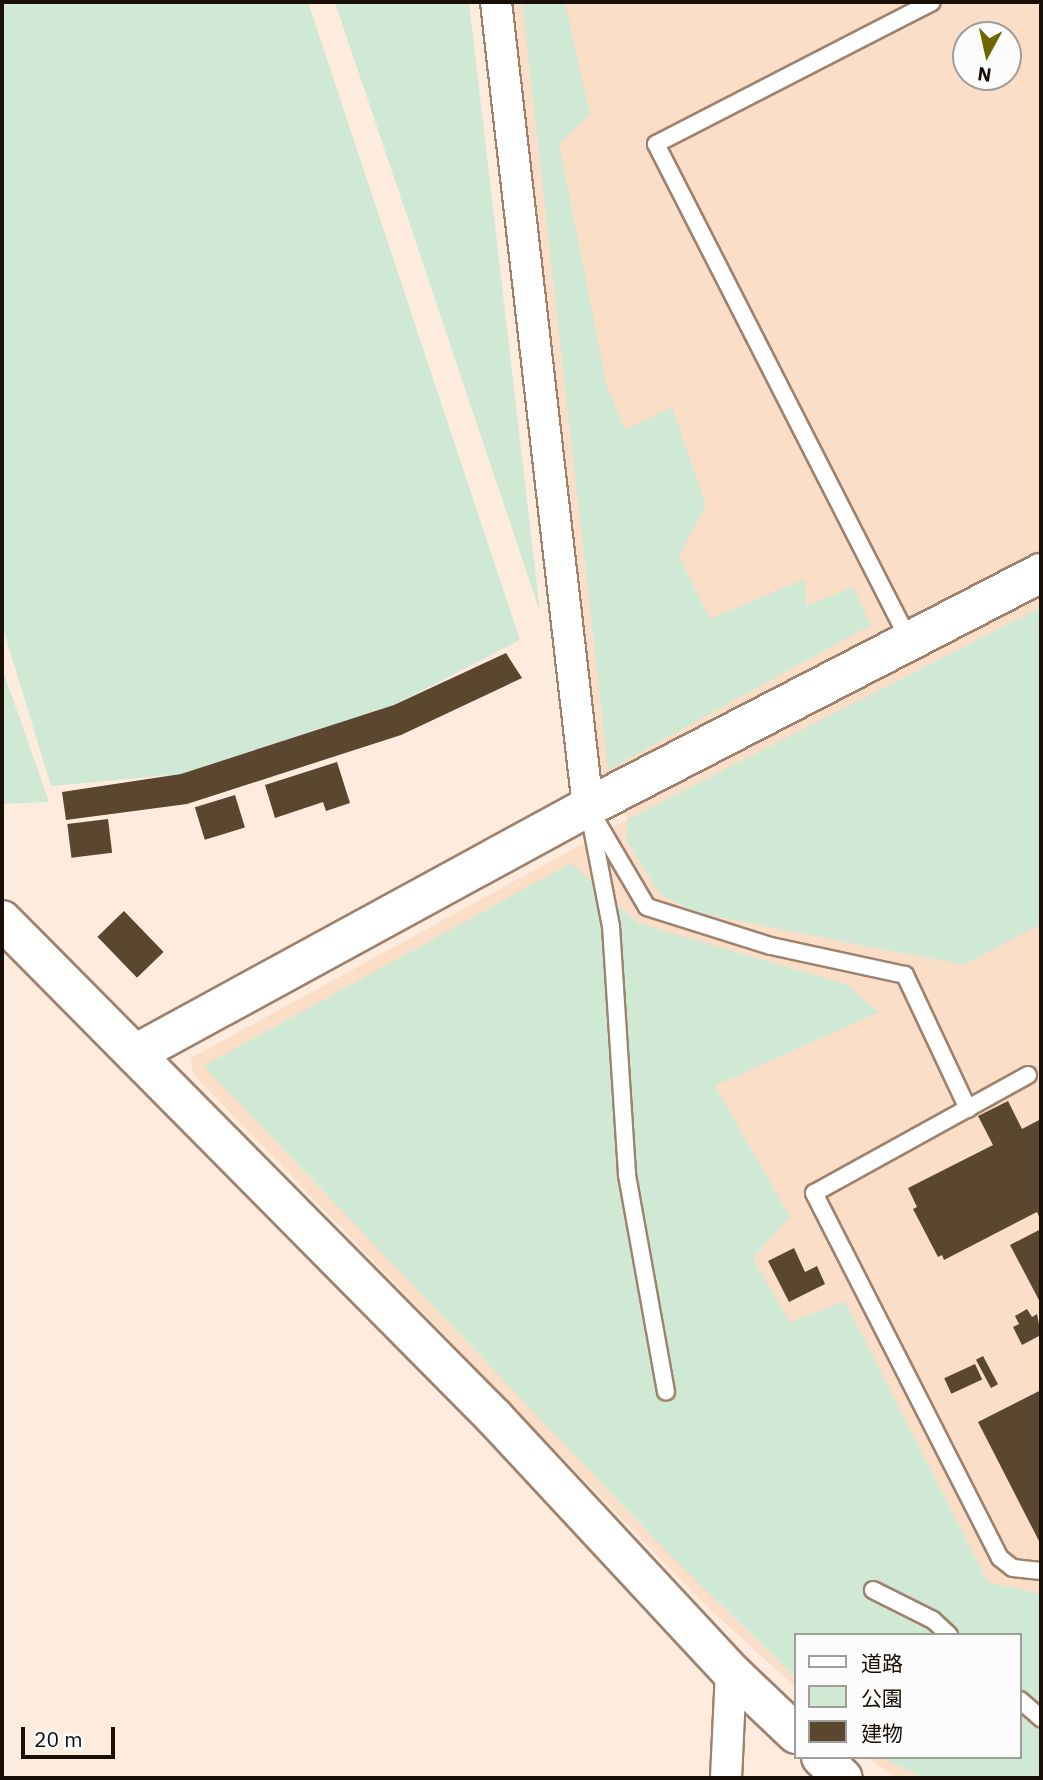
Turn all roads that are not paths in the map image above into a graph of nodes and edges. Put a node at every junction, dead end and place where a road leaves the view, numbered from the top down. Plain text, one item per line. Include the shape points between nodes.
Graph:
1 (496, 2) edge
2 (932, 2) edge
3 (1041, 573) edge
4 (910, 642) junction
5 (588, 807) junction
6 (2, 920) edge
7 (135, 1054) junction
8 (1028, 1075) dead end
9 (968, 1109) junction
10 (666, 1392) dead end
11 (1041, 1571) edge
12 (873, 1590) dead end
13 (947, 1633) edge
14 (731, 1672) junction
15 (1022, 1701) edge
16 (1041, 1718) edge
17 (794, 1732) edge
18 (823, 1759) edge
19 (726, 1778) edge
20 (843, 1778) edge

1 - 5 street
2 - 4 lane via 656,144
3 - 4 street
4 - 5 street
5 - 7 street
5 - 9 lane via 647,907 771,946 905,975
5 - 10 lane via 611,926 627,1174
6 - 7 street
7 - 14 street via 495,1418
8 - 9 lane
9 - 11 lane via 814,1193 1000,1559 1013,1568
12 - 13 lane via 933,1620
14 - 17 street
14 - 19 street
15 - 16 lane
18 - 20 street

